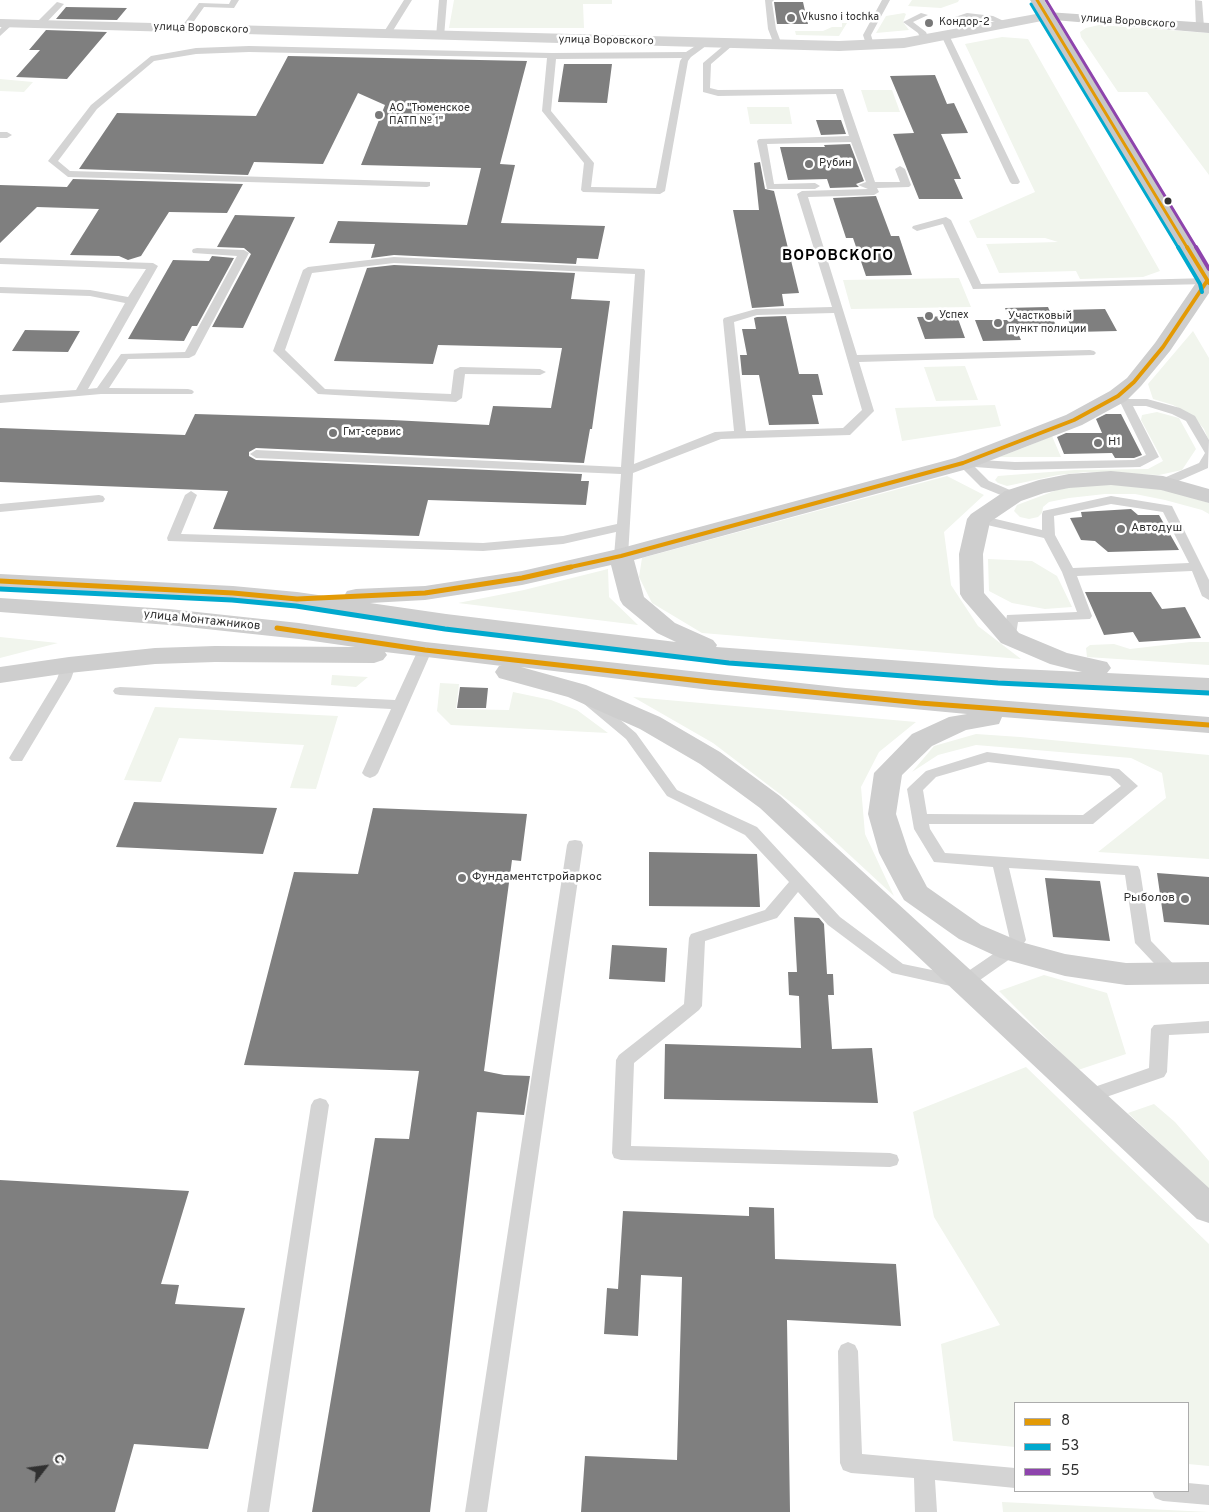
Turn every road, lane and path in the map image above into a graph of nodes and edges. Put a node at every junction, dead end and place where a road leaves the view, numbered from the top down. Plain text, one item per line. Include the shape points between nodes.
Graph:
1 (235, 0) edge
2 (408, 0) edge
3 (443, 0) edge
4 (770, 0) edge
5 (886, 0) edge
6 (1037, 0) edge
7 (1198, 1) edge
8 (60, 4) dead end
9 (924, 15) dead end
10 (1047, 16) junction
11 (956, 18) dead end
12 (1004, 23) junction
13 (40, 24) junction
14 (3, 27) edge
15 (1204, 28) edge
16 (184, 29) junction
17 (386, 35) junction
18 (945, 35) junction
19 (440, 37) junction
20 (925, 39) junction
21 (706, 44) junction
22 (729, 44) junction
23 (778, 45) junction
24 (870, 46) junction
25 (688, 55) junction
26 (552, 56) junction
27 (856, 139) junction
28 (900, 169) dead end
29 (1015, 182) dead end
30 (427, 184) dead end
31 (872, 185) junction
32 (917, 228) dead end
33 (197, 251) dead end
34 (0, 261) edge
35 (1209, 284) edge
36 (0, 290) edge
37 (131, 301) junction
38 (838, 310) junction
39 (1090, 352) dead end
40 (852, 359) junction
41 (540, 372) dead end
42 (80, 392) junction
43 (101, 392) junction
44 (188, 392) dead end
45 (0, 399) edge
46 (1122, 399) junction
47 (740, 434) junction
48 (1209, 452) edge
49 (256, 454) dead end
50 (1209, 456) edge
51 (963, 463) junction
52 (627, 471) junction
53 (1163, 483) junction
54 (191, 495) dead end
55 (1013, 496) junction
56 (1209, 496) edge
57 (99, 499) dead end
58 (0, 508) edge
59 (979, 519) junction
60 (624, 526) junction
61 (1049, 535) junction
62 (621, 556) junction
63 (1198, 567) junction
64 (1069, 572) junction
65 (0, 581) edge
66 (1209, 596) edge
67 (297, 598) junction
68 (0, 605) edge
69 (1010, 638) junction
70 (416, 649) junction
71 (730, 656) junction
72 (69, 665) junction
73 (0, 676) edge
74 (1160, 683) junction
75 (1209, 686) edge
76 (577, 691) junction
77 (120, 692) dead end
78 (400, 705) junction
79 (1026, 712) junction
80 (1209, 725) edge
81 (17, 758) dead end
82 (370, 773) dead end
83 (920, 819) junction
84 (575, 845) dead end
85 (1000, 862) junction
86 (798, 882) junction
87 (1011, 950) junction
88 (1173, 973) junction
89 (1209, 973) edge
90 (964, 983) junction
91 (1209, 1027) edge
92 (1086, 1097) junction
93 (320, 1105) dead end
94 (890, 1160) dead end
95 (1209, 1209) edge
96 (848, 1351) dead end
97 (924, 1470) junction
98 (1014, 1478) edge
99 (1174, 1492) edge
100 (1209, 1495) edge
101 (258, 1512) edge
102 (476, 1512) edge
103 (926, 1512) edge

1 - 16 lane via 231,6 202,5
2 - 17 lane
3 - 19 lane
4 - 23 lane via 772,29
5 - 24 lane via 868,36
6 - 10 main road
7 - 15 lane
8 - 13 lane
9 - 20 lane via 907,22 922,32
10 - 12 street, улица Воровского
10 - 15 main road, улица Воровского
10 - 35 main road
11 - 12 lane via 967,14
12 - 18 street, улица Воровского
13 - 14 street, улица Воровского
13 - 16 street, улица Воровского
16 - 17 street, улица Воровского
17 - 19 street, улица Воровского
18 - 20 street, улица Воровского
18 - 29 lane
19 - 21 street, улица Воровского
20 - 24 street, улица Воровского
21 - 22 street, улица Воровского
21 - 25 lane
22 - 23 street, улица Воровского
22 - 27 lane via 707,63 706,90 718,93 840,91
23 - 24 street, улица Воровского
25 - 26 lane
25 - 26 lane via 684,61 660,191 586,190 589,164 546,111
26 - 30 lane via 249,49 196,51 151,59 94,107 52,161 68,174
27 - 31 lane
27 - 31 lane via 762,141 770,187
28 - 31 lane via 906,185
31 - 38 lane via 874,192 802,194
32 - 35 lane via 946,220 977,288
33 - 43 lane via 244,253 189,355 125,356
34 - 37 lane via 153,266
35 - 46 main road
36 - 37 lane via 90,294
37 - 42 lane
38 - 40 lane
38 - 47 lane via 756,312 728,320
39 - 40 lane
40 - 47 lane via 868,411 846,432
41 - 52 lane via 460,370 456,398 322,392 279,351 308,270 394,260 640,271
42 - 43 lane
42 - 45 lane
43 - 44 lane
46 - 48 lane via 1176,411 1191,419
46 - 51 main road
46 - 51 lane via 1153,457 1136,464 1015,466
47 - 52 lane via 718,435
49 - 52 lane
50 - 53 lane via 1204,464
51 - 55 lane via 984,484
51 - 62 main road
52 - 60 lane
53 - 55 main road via 1111,478 1069,481
53 - 56 main road
54 - 60 lane via 173,538 483,547 563,540
55 - 59 main road
57 - 58 lane
59 - 61 lane
59 - 69 main road via 971,554 972,594
60 - 62 lane
61 - 63 lane via 1048,514 1111,500 1168,509
61 - 64 lane
62 - 67 main road via 522,578 426,594
62 - 71 main road via 632,600 666,628
63 - 64 lane
63 - 66 lane
64 - 69 lane via 1085,616 1012,618
65 - 67 main road
67 - 71 main road via 446,622
68 - 70 main road, улица Монтажников via 169,616
69 - 74 main road via 1059,659
70 - 72 main road via 369,656 155,656
70 - 76 main road
70 - 78 lane
70 - 79 main road, улица Монтажников via 807,692
71 - 74 main road via 999,676
72 - 73 main road
72 - 81 lane
74 - 75 main road
76 - 86 lane via 631,736 672,793 751,831
76 - 90 main road via 650,723 710,758 770,802
77 - 78 lane
78 - 82 lane
79 - 80 main road, улица Монтажников
79 - 87 main road via 959,723 922,740 888,772 882,814 894,853 916,893 970,932
83 - 83 lane via 915,790 931,774 987,757 1114,772 1130,786 1087,820
83 - 85 lane via 922,829 940,858
84 - 102 lane
85 - 87 lane via 1018,940
85 - 88 lane via 1132,870 1144,943
86 - 90 lane via 834,921 898,969
86 - 94 lane via 771,914 697,938 694,1006 625,1060 620,1153
87 - 88 main road via 1064,965 1126,974
87 - 90 lane
88 - 89 main road
90 - 92 main road
91 - 92 lane via 1160,1029 1158,1072
92 - 95 main road
93 - 101 lane
96 - 97 lane via 851,1463
97 - 98 lane
97 - 103 lane
99 - 100 lane

